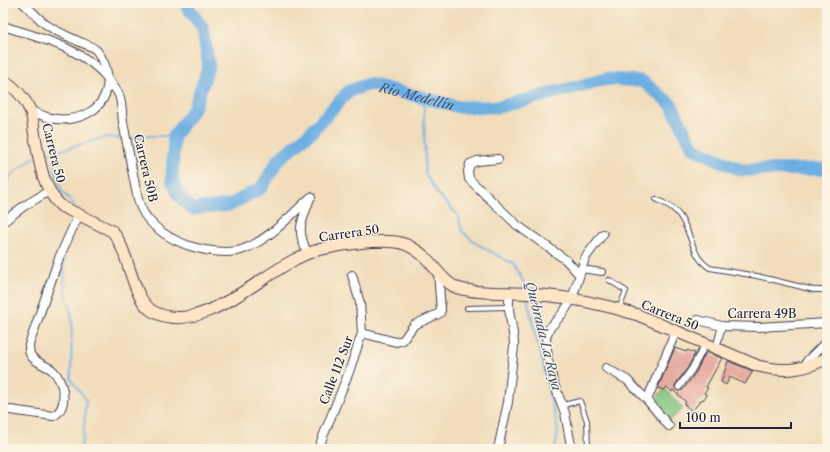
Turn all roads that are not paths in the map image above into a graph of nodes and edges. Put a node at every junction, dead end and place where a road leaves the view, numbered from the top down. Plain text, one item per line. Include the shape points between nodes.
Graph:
1 (23, 3) edge
2 (3, 26) edge
3 (108, 79) junction
4 (3, 80) edge
5 (31, 111) junction
6 (498, 159) dead end
7 (49, 191) junction
8 (656, 199) dead end
9 (79, 214) junction
10 (3, 222) edge
11 (603, 234) dead end
12 (308, 254) junction
13 (438, 271) junction
14 (580, 271) junction
15 (602, 272) dead end
16 (352, 275) dead end
17 (609, 280) dead end
18 (827, 290) edge
19 (510, 292) junction
20 (572, 299) junction
21 (508, 307) junction
22 (467, 308) dead end
23 (619, 309) junction
24 (698, 320) dead end
25 (827, 323) edge
26 (722, 326) junction
27 (676, 331) junction
28 (362, 333) junction
29 (827, 341) edge
30 (711, 346) junction
31 (827, 358) edge
32 (806, 367) junction
33 (606, 368) dead end
34 (679, 388) dead end
35 (647, 400) junction
36 (563, 405) junction
37 (3, 409) edge
38 (669, 426) dead end
39 (318, 449) edge
40 (498, 449) edge
41 (570, 449) edge
42 (588, 449) edge

1 - 3 street via 44,23 95,49 104,62
2 - 3 street, Carrera 50B via 69,49 87,59
3 - 5 street via 105,98 93,110 83,115 70,119 56,119 46,118
3 - 12 street, Carrera 50B via 119,96 136,193 142,210 152,223 166,235 185,244 205,250 240,250 268,235 311,197 299,230
4 - 5 main road, Carrera 50 via 20,93
5 - 7 main road, Carrera 50 via 40,165
6 - 14 street via 470,164 469,180 517,225
7 - 9 main road, Carrera 50 via 61,206
7 - 10 street
8 - 18 lane via 680,215 696,252 702,262 710,268 758,276 814,290
9 - 12 main road, Carrera 50 via 112,231 118,237 144,303 153,312 170,317 200,315
9 - 37 street via 59,258 29,345 31,356 51,369 59,379 64,397 63,406 54,416
11 - 14 street via 589,252
12 - 13 main road, Carrera 50 via 328,248 378,241 402,243 425,257
13 - 19 main road, Carrera 50 via 450,284 460,288
13 - 28 street, Calle 112 Sur via 442,310 440,313 414,325 400,341
14 - 15 street
14 - 20 street
16 - 28 street via 360,303
17 - 23 lane via 626,291
19 - 20 main road, Carrera 50
19 - 21 street
20 - 23 main road, Carrera 50
20 - 36 street via 549,329 546,337 551,374
21 - 22 lane
21 - 40 street via 514,346 508,402
23 - 27 main road, Carrera 50
24 - 26 street, Carrera 49B
25 - 26 street, Carrera 49B via 759,327
26 - 30 street
27 - 30 main road, Carrera 50
27 - 35 street
28 - 39 street, Calle 112 Sur
29 - 32 street via 807,361
30 - 32 main road, Carrera 50 via 758,366 787,370
30 - 34 street
31 - 32 main road, Carrera 50
33 - 35 street via 623,377
35 - 38 street
36 - 41 street
36 - 42 lane via 580,401 587,421

